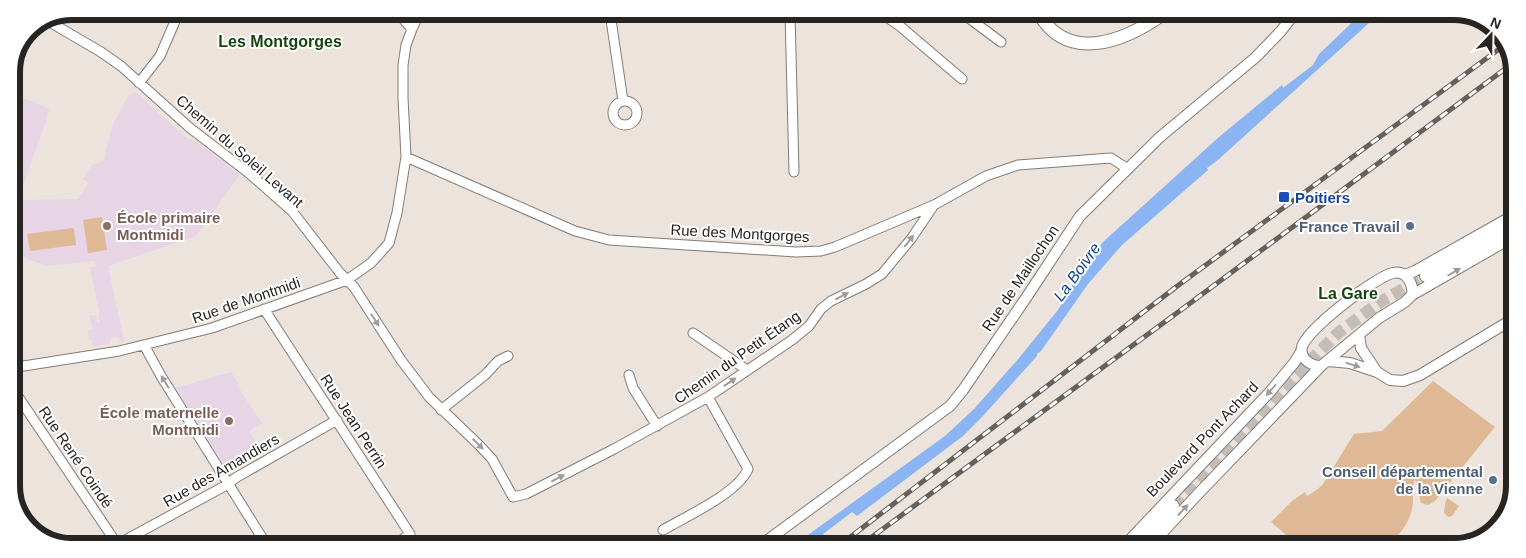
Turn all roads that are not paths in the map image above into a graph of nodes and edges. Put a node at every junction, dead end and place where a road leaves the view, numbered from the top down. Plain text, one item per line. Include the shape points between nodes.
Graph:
1 (176, 20) edge
2 (405, 20) edge
3 (416, 20) edge
4 (611, 20) edge
5 (790, 20) edge
6 (891, 20) edge
7 (971, 20) edge
8 (1043, 20) edge
9 (1154, 20) edge
10 (1289, 20) edge
11 (53, 24) edge
12 (412, 29) junction
13 (1001, 42) dead end
14 (962, 79) dead end
15 (139, 82) junction
16 (623, 100) dead end
17 (406, 157) junction
18 (1128, 169) junction
19 (794, 172) dead end
20 (934, 205) junction
21 (1506, 219) edge
22 (1506, 231) edge
23 (1506, 241) edge
24 (1405, 275) junction
25 (1426, 276) tunnel mouth
26 (347, 280) junction
27 (1412, 295) junction
28 (264, 309) junction
29 (1506, 323) edge
30 (693, 333) dead end
31 (1359, 335) junction
32 (144, 345) junction
33 (1301, 352) junction
34 (508, 356) dead end
35 (1324, 363) junction
36 (20, 366) edge
37 (747, 370) junction
38 (1377, 372) junction
39 (629, 375) dead end
40 (708, 397) junction
41 (20, 399) edge
42 (441, 410) junction
43 (337, 420) junction
44 (657, 426) junction
45 (228, 483) junction
46 (513, 496) joint
47 (1173, 506) tunnel mouth
48 (663, 530) dead end
49 (114, 538) edge
50 (129, 538) edge
51 (262, 538) edge
52 (404, 538) edge
53 (771, 538) edge
54 (1132, 538) edge
55 (1143, 538) edge
56 (1157, 538) edge

1 - 15 street via 160,56
2 - 12 street
3 - 12 street, Rue de Montmidi
4 - 16 street
5 - 19 street
6 - 14 street
7 - 13 street
8 - 9 main road via 1062,37 1088,44 1123,37
10 - 18 street, Rue de Maillochon via 1256,57 1160,137
11 - 15 street, Chemin du Soleil Levant via 101,52
12 - 17 street, Rue de Montmidi via 404,65
15 - 26 street, Chemin du Soleil Levant via 292,212
17 - 20 street, Rue des Montgorges via 575,231 609,240 821,251
17 - 26 street, Rue de Montmidi via 389,243 371,263
18 - 20 street, Rue des Montgorges via 1111,158 1018,165 986,176
18 - 53 street, Rue de Maillochon via 1080,216 950,406
37 -> 20 street, Chemin du Petit Étang via 809,326 831,301 882,274 911,240
21 - 24 street
22 - 25 main road
27 -> 23 street
24 - 27 street via 1412,286
24 - 33 street, Boulevard Pont Achard via 1388,274 1345,303 1310,334
26 - 28 street, Rue de Montmidi
26 -> 42 street, Chemin du Soleil Levant via 413,378
27 - 31 street
28 - 32 street, Rue de Montmidi via 212,328
28 - 43 street, Rue Jean Perrin
29 - 38 street via 1412,379 1396,381
30 - 37 street
31 - 35 street
31 - 38 street via 1361,348
32 - 36 street, Rue de Montmidi
45 -> 32 street
33 - 35 street via 1308,362
33 -> 54 street, Boulevard Pont Achard via 1269,393
34 - 42 street
35 -> 38 street via 1350,363
56 -> 35 street
40 -> 37 street, Chemin du Petit Étang
39 - 44 street via 633,388
40 - 44 street, Chemin du Petit Étang
40 - 48 street via 748,470 728,492
41 - 49 street, Rue René Coindé
42 -> 46 street, Chemin du Soleil Levant via 492,459
43 - 45 street, Rue des Amandiers
43 - 52 street, Rue Jean Perrin via 410,534
46 -> 44 street, Chemin du Petit Étang via 526,494
45 - 50 street, Rue des Amandiers
45 - 51 street
47 - 55 main road, Boulevard Pont Achard

